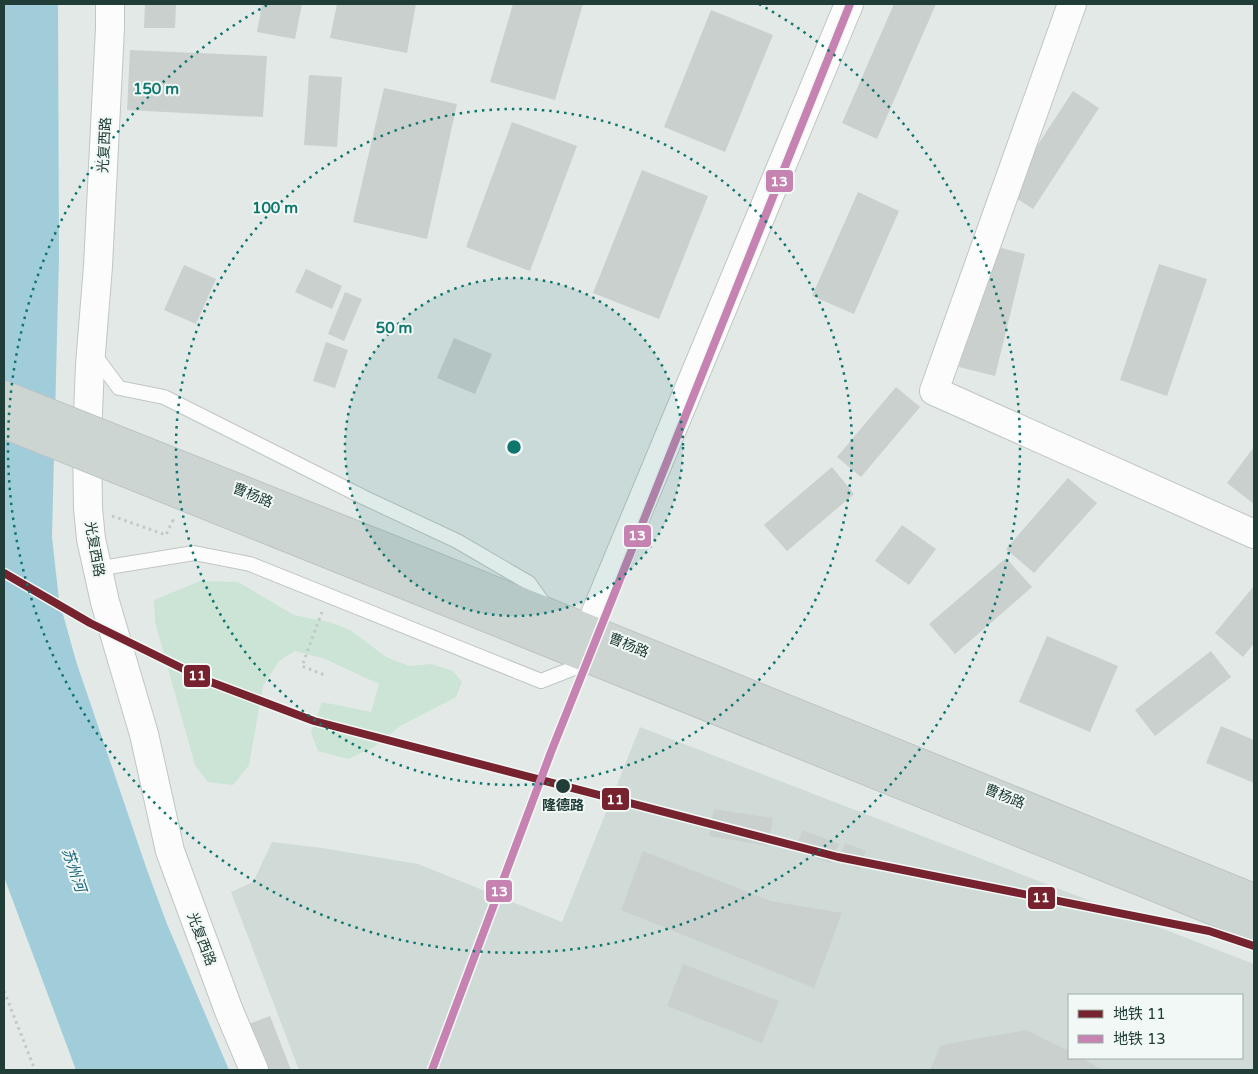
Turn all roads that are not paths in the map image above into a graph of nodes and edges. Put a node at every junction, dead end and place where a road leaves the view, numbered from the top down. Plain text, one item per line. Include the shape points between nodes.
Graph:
1 (110, 4) edge
2 (849, 4) edge
3 (1072, 4) edge
4 (91, 350) junction
5 (4, 395) edge
6 (4, 424) edge
7 (1254, 534) edge
8 (96, 568) junction
9 (551, 614) junction
10 (589, 630) junction
11 (587, 663) dead end
12 (1254, 898) edge
13 (1254, 926) edge
14 (254, 1070) edge

1 - 4 street, 光复西路
2 - 10 street
3 - 7 street via 934,391
4 - 8 street, 光复西路 via 88,508
4 - 9 lane via 119,388 164,397 457,541 529,583
5 - 9 main road, 曹杨路, bridge
6 - 13 main road, 曹杨路, bridge
8 - 11 lane via 194,553 250,564 541,681
8 - 14 street, 光复西路 via 144,734 170,851 225,1002
9 - 10 main road, 曹杨路
10 - 12 main road, 曹杨路

